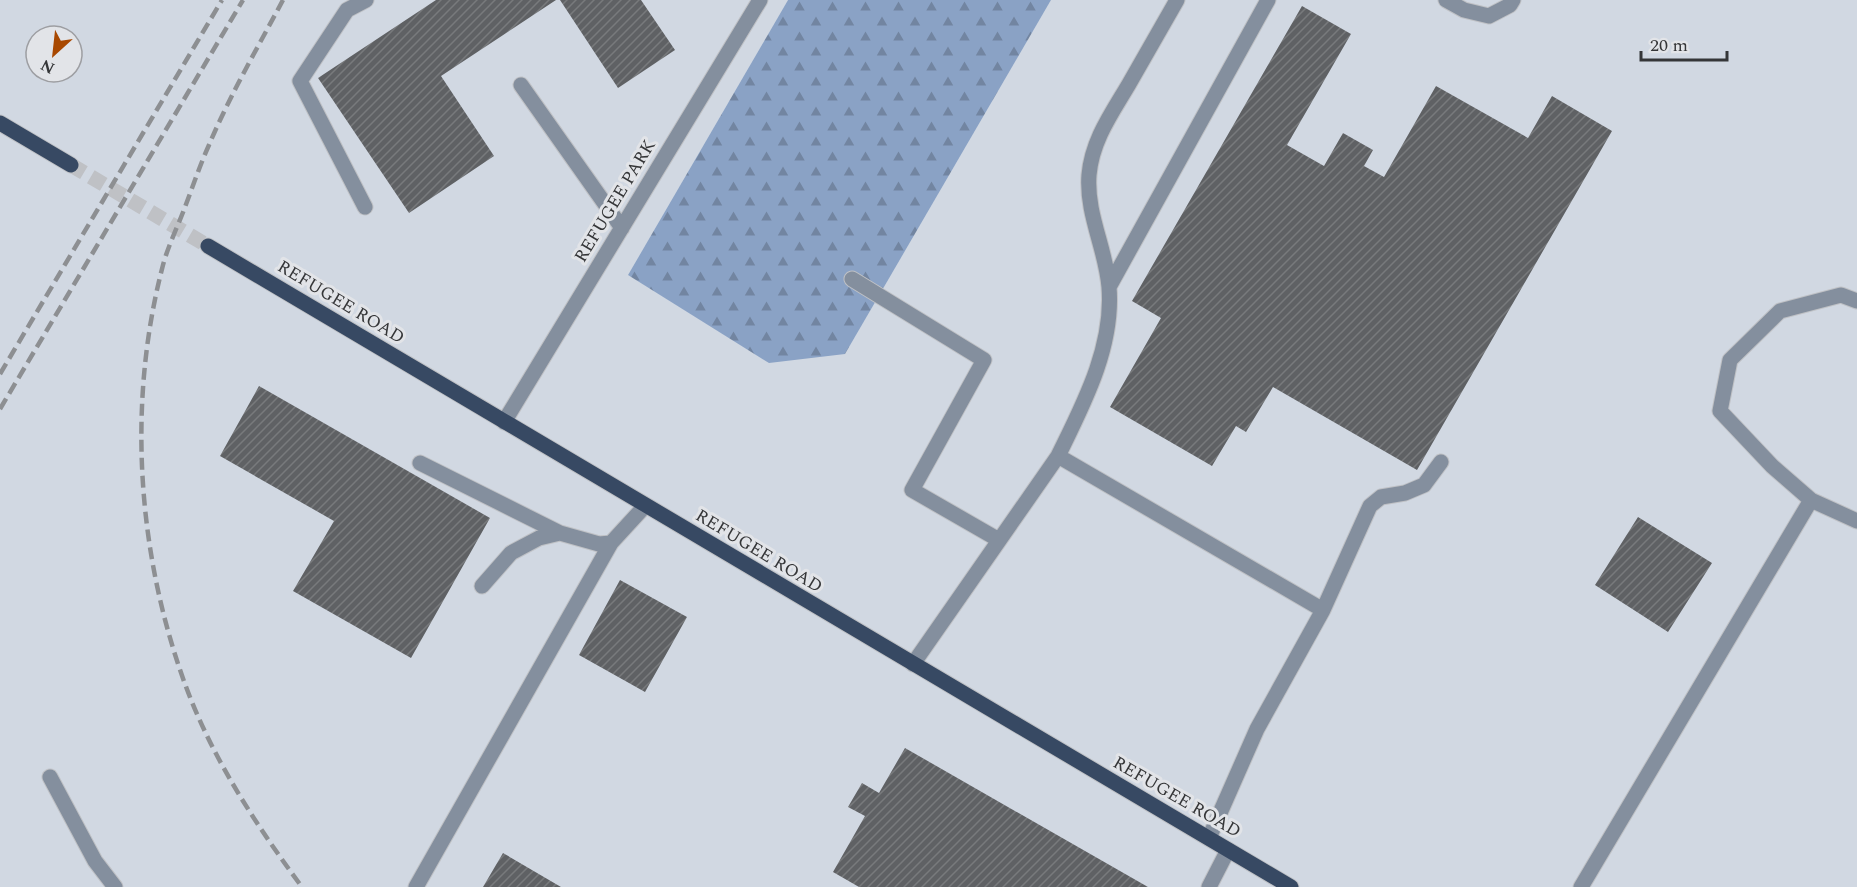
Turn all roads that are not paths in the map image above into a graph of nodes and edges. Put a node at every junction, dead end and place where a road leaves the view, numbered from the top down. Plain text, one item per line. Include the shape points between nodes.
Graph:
1 (366, 0) edge
2 (1177, 0) edge
3 (1268, 0) edge
4 (1446, 0) edge
5 (1513, 0) edge
6 (758, 1) edge
7 (521, 85) dead end
8 (0, 123) edge
9 (71, 165) tunnel mouth
10 (365, 207) dead end
11 (622, 228) junction
12 (208, 246) tunnel mouth
13 (852, 279) dead end
14 (1109, 287) junction
15 (1857, 301) edge
16 (504, 422) junction
17 (1058, 456) junction
18 (1441, 462) dead end
19 (420, 463) dead end
20 (1811, 500) junction
21 (645, 506) junction
22 (1857, 521) edge
23 (560, 533) junction
24 (999, 540) junction
25 (612, 543) junction
26 (482, 586) dead end
27 (1323, 610) junction
28 (913, 664) junction
29 (50, 777) dead end
30 (1209, 838) junction
31 (1228, 850) junction
32 (115, 887) edge
33 (416, 887) edge
34 (1209, 887) edge
35 (1291, 887) edge
36 (1581, 887) edge

1 - 10 street via 347,10 300,81
2 - 14 street via 1096,142 1089,175 1091,209
3 - 14 street
4 - 5 street via 1464,10 1489,16
6 - 11 street, REFUGEE PARK
7 - 11 street
8 - 9 main road
11 - 16 street, REFUGEE PARK
12 - 16 main road, REFUGEE ROAD
13 - 24 street via 984,360 912,490
14 - 17 street via 1101,353 1084,403
15 - 20 street via 1841,295 1780,311 1730,360 1720,411
16 - 21 main road, REFUGEE ROAD
17 - 24 street
17 - 27 street
18 - 27 street via 1424,485 1381,497 1370,506
19 - 23 street
20 - 22 street
20 - 36 street
21 - 25 street
21 - 28 main road, REFUGEE ROAD
23 - 25 street via 599,544
23 - 26 street via 539,538 511,553
24 - 28 street
25 - 33 street
27 - 30 street via 1257,729
28 - 30 main road, REFUGEE ROAD
29 - 32 street via 95,861
30 - 31 main road, REFUGEE ROAD
31 - 34 street
31 - 35 main road, REFUGEE ROAD

